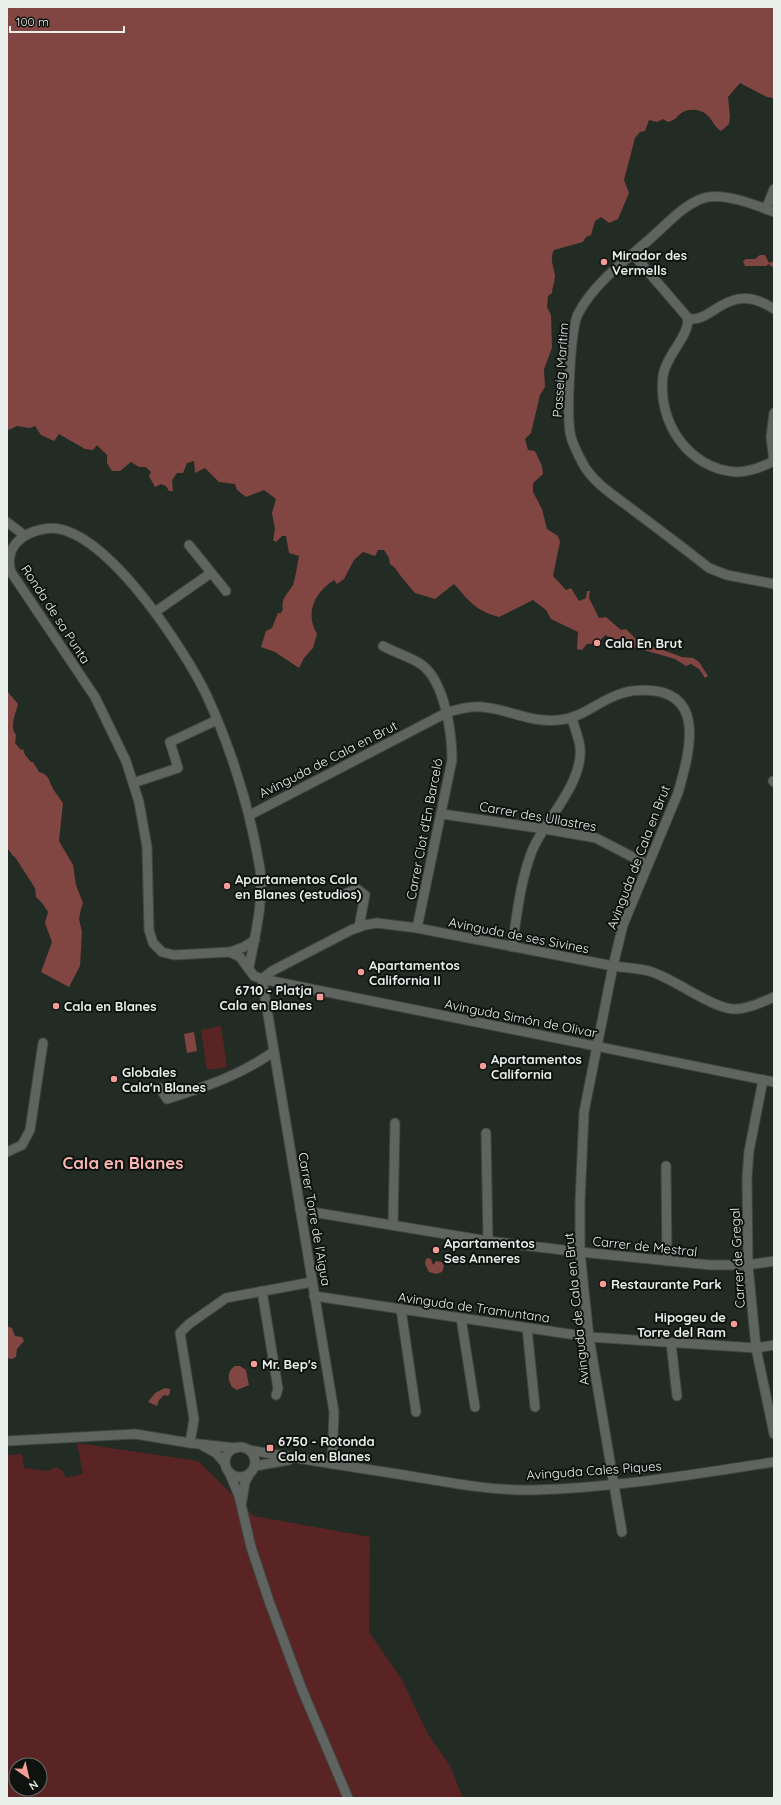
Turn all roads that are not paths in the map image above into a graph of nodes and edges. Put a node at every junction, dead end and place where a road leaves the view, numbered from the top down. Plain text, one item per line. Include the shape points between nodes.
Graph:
1 (774, 188) edge
2 (770, 211) edge
3 (633, 254) junction
4 (774, 309) edge
5 (690, 319) junction
6 (774, 413) edge
7 (774, 462) edge
8 (7, 522) edge
9 (24, 535) junction
10 (189, 545) dead end
11 (211, 573) junction
12 (774, 584) edge
13 (226, 591) dead end
14 (155, 612) junction
15 (383, 646) dead end
16 (446, 713) junction
17 (572, 718) junction
18 (217, 720) junction
19 (133, 783) junction
20 (442, 814) junction
21 (250, 815) junction
22 (545, 828) junction
23 (648, 865) junction
24 (342, 895) dead end
25 (359, 927) junction
26 (417, 928) junction
27 (255, 940) junction
28 (512, 947) junction
29 (230, 952) junction
30 (613, 966) junction
31 (249, 968) junction
32 (262, 979) junction
33 (774, 997) edge
34 (43, 1043) dead end
35 (597, 1046) junction
36 (273, 1052) junction
37 (763, 1080) junction
38 (774, 1082) edge
39 (160, 1088) dead end
40 (395, 1123) dead end
41 (486, 1133) dead end
42 (7, 1152) edge
43 (666, 1166) dead end
44 (300, 1210) junction
45 (393, 1225) junction
46 (488, 1241) junction
47 (580, 1252) junction
48 (667, 1261) junction
49 (774, 1262) edge
50 (748, 1265) junction
51 (312, 1282) junction
52 (262, 1291) junction
53 (314, 1296) junction
54 (400, 1309) junction
55 (461, 1318) junction
56 (527, 1328) junction
57 (589, 1337) junction
58 (671, 1343) junction
59 (774, 1345) edge
60 (756, 1348) junction
61 (276, 1395) dead end
62 (677, 1396) dead end
63 (535, 1406) dead end
64 (475, 1407) dead end
65 (416, 1412) dead end
66 (774, 1434) edge
67 (7, 1441) edge
68 (194, 1443) junction
69 (236, 1448) junction
70 (249, 1450) junction
71 (297, 1459) junction
72 (774, 1462) edge
73 (225, 1463) junction
74 (332, 1464) junction
75 (253, 1469) junction
76 (229, 1472) junction
77 (614, 1484) junction
78 (241, 1505) junction
79 (622, 1532) dead end
80 (348, 1798) edge

1 - 2 street
2 - 3 street, Passeig Marítim via 722,197 704,198 688,206
3 - 5 street
3 - 12 street, Passeig Marítim via 600,284 578,315 574,330 568,412 571,437 592,477 709,568
4 - 5 street via 747,298 719,306 700,318
5 - 7 street via 669,358 663,376 665,410 670,426 698,459 714,466 736,472 752,470
6 - 7 street via 770,437
8 - 9 street
9 - 14 street via 49,527 63,529 82,537 114,564
9 - 19 street, Ronda de sa Punta via 11,553 8,562 11,572 95,697 126,761
10 - 11 street
11 - 13 street
11 - 14 street
14 - 18 street via 193,672
15 - 16 street, Carrer Clot d'En Barceló via 421,664 429,671 436,681
16 - 17 street, Avinguda de Cala en Brut via 463,708 482,707 538,720
16 - 20 street, Carrer Clot d'En Barceló via 451,733 452,760
16 - 21 street, Avinguda de Cala en Brut
17 - 22 street via 580,748 578,767
17 - 23 street, Avinguda de Cala en Brut via 623,693 641,691 667,694 686,710 690,728 684,771 678,793
18 - 19 street via 170,742 178,768
18 - 21 street
19 - 29 street, Ronda de sa Punta via 148,847 149,930 153,943 162,952 174,955
20 - 22 street, Carrer des Ullastres
20 - 26 street, Carrer Clot d'En Barceló
21 - 27 street via 260,871 260,904
22 - 23 street, Carrer des Ullastres via 596,838
22 - 28 street via 532,850 524,875
23 - 30 street, Avinguda de Cala en Brut via 623,925
24 - 25 street via 357,889 365,895
25 - 26 street, Avinguda de ses Sivines via 376,922
25 - 32 street, Avinguda de ses Sivines via 272,971
26 - 28 street, Avinguda de ses Sivines
27 - 29 street, Ronda de sa Punta
27 - 31 street
28 - 30 street, Avinguda de ses Sivines
29 - 31 street via 240,957
30 - 33 street, Avinguda de ses Sivines via 653,973 720,1005 734,1009
30 - 35 street, Avinguda de Cala en Brut
31 - 32 street via 254,976
32 - 35 street, Avinguda Simón de Olivar
32 - 36 street, Carrer Torre de l'Aigua
34 - 42 street via 30,1130 22,1145
35 - 37 street, Avinguda Simón de Olivar
35 - 47 street, Avinguda de Cala en Brut via 584,1112
36 - 39 street via 243,1071 206,1087 167,1099
36 - 44 street, Carrer Torre de l'Aigua
37 - 38 street, Avinguda Simón de Olivar
37 - 50 street, Carrer de Gregal via 747,1178
40 - 45 street
41 - 46 street
43 - 48 street
44 - 45 street, Carrer de Mestral
44 - 51 street, Carrer Torre de l'Aigua
45 - 46 street, Carrer de Mestral
46 - 47 street, Carrer de Mestral
47 - 48 street, Carrer de Mestral
47 - 57 street, Avinguda de Cala en Brut
48 - 50 street, Carrer de Mestral
49 - 50 street, Carrer de Mestral
50 - 60 street, Carrer de Gregal
51 - 52 street
51 - 53 street, Carrer Torre de l'Aigua
52 - 61 street via 278,1389
52 - 68 street via 226,1298 189,1324 180,1334 194,1419
53 - 54 street, Avinguda de Tramuntana
53 - 74 street, Carrer Torre de l'Aigua via 334,1412
54 - 55 street, Avinguda de Tramuntana
54 - 65 street
55 - 56 street, Avinguda de Tramuntana
55 - 64 street
56 - 57 street, Avinguda de Tramuntana
56 - 63 street
57 - 58 street, Avinguda de Tramuntana
57 - 77 street, Avinguda de Cala en Brut
58 - 60 street, Avinguda de Tramuntana
58 - 62 street
59 - 60 street, Avinguda de Tramuntana
60 - 66 street, Carrer de Gregal
67 - 68 street via 135,1434
68 - 69 street
68 - 73 street via 216,1453
69 - 70 street
69 - 73 street via 226,1456
70 - 71 street, Avinguda Cales Piques
70 - 75 street via 255,1458
71 - 74 street, Avinguda Cales Piques
71 - 75 street, Avinguda Cales Piques via 265,1463
72 - 77 street, Avinguda Cales Piques
73 - 76 street
74 - 77 street, Avinguda Cales Piques via 482,1487 533,1490
75 - 76 street via 240,1477
75 - 78 street via 245,1482
76 - 78 street
77 - 79 street, Avinguda de Cala en Brut
78 - 80 street via 251,1547 272,1608 301,1687

